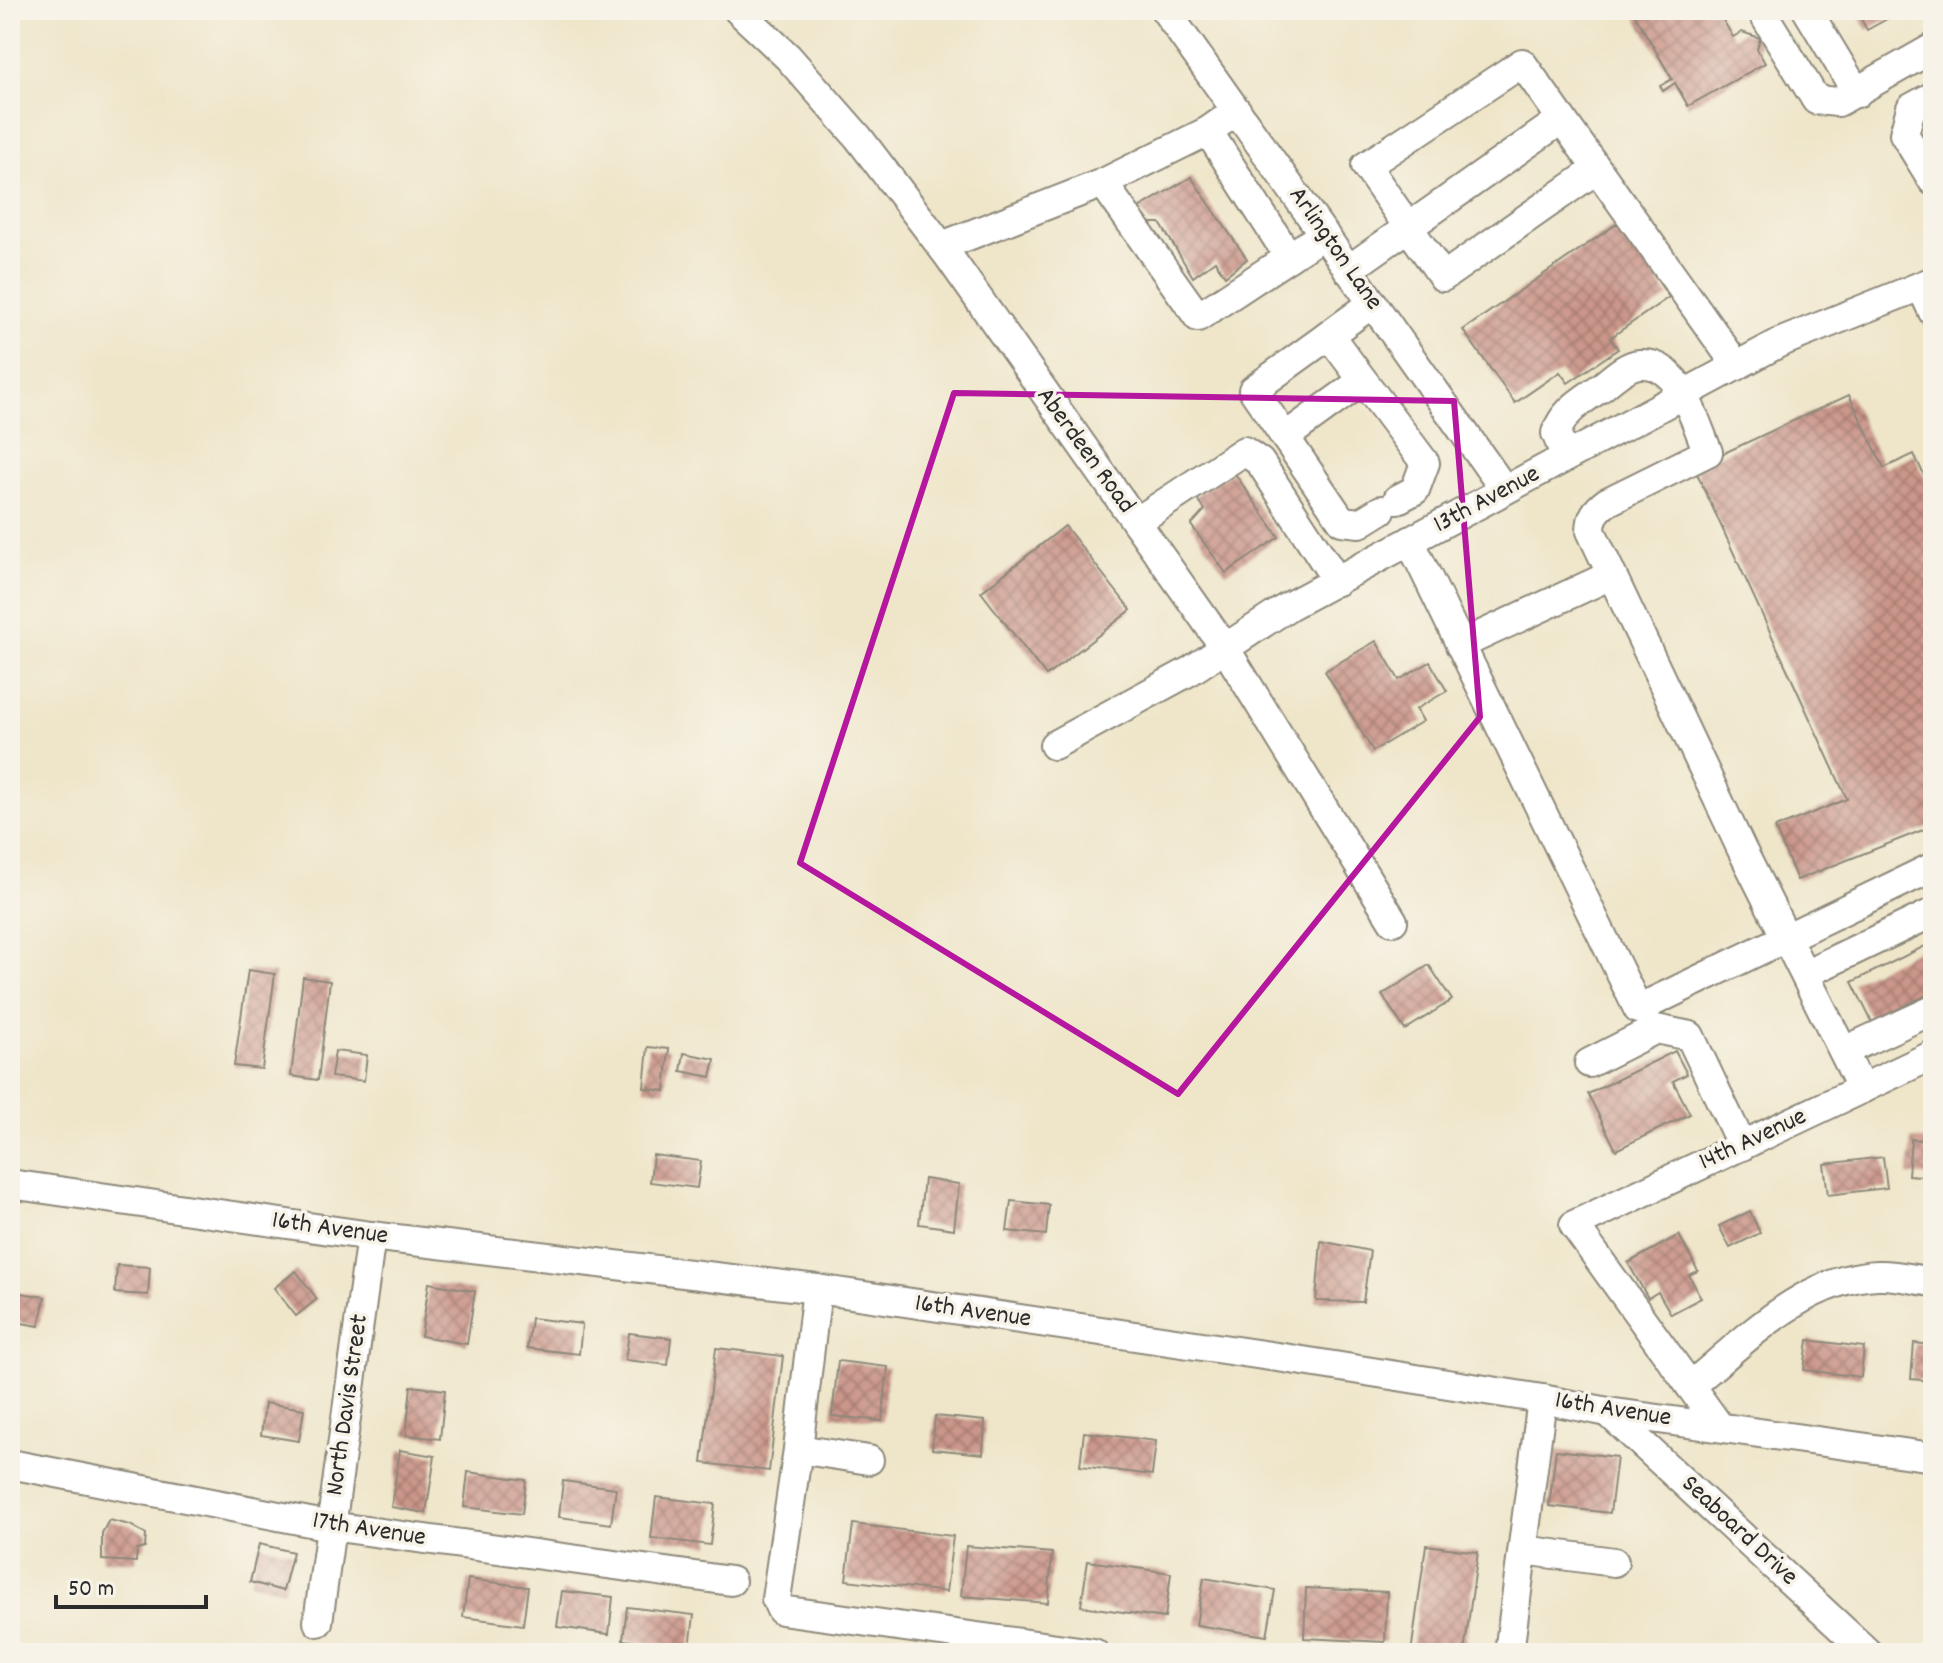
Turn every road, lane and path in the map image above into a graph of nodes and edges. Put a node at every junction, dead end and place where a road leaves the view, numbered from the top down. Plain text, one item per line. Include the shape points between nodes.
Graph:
1 (738, 10) edge
2 (1165, 10) edge
3 (1761, 10) edge
4 (1807, 10) edge
5 (1933, 48) edge
6 (1857, 93) junction
7 (1933, 96) edge
8 (1237, 111) junction
9 (1562, 119) junction
10 (1208, 131) junction
11 (1597, 169) junction
12 (1933, 181) edge
13 (1103, 183) junction
14 (1409, 227) junction
15 (1324, 234) junction
16 (942, 246) junction
17 (1289, 257) junction
18 (1348, 270) junction
19 (1927, 284) edge
20 (1373, 303) junction
21 (1933, 312) edge
22 (1329, 335) junction
23 (1737, 366) junction
24 (1362, 381) junction
25 (1683, 394) junction
26 (1285, 437) junction
27 (1566, 457) junction
28 (1504, 489) junction
29 (1398, 499) junction
30 (1136, 522) junction
31 (1439, 525) junction
32 (1410, 541) junction
33 (1611, 575) junction
34 (1337, 581) junction
35 (1460, 645) junction
36 (1225, 648) junction
37 (1054, 745) dead end
38 (1933, 867) edge
39 (1933, 919) edge
40 (1393, 921) dead end
41 (1787, 939) junction
42 (1805, 974) junction
43 (1933, 1010) edge
44 (1844, 1051) junction
45 (1933, 1055) edge
46 (1589, 1063) dead end
47 (1862, 1089) junction
48 (1742, 1146) junction
49 (10, 1184) edge
50 (371, 1236) junction
51 (1933, 1282) edge
52 (817, 1289) junction
53 (1690, 1386) junction
54 (1542, 1399) junction
55 (1608, 1412) junction
56 (1719, 1426) junction
57 (798, 1449) junction
58 (1933, 1457) edge
59 (869, 1460) dead end
60 (10, 1464) edge
61 (330, 1526) junction
62 (1523, 1550) junction
63 (1614, 1562) dead end
64 (731, 1581) dead end
65 (318, 1622) dead end
66 (1094, 1653) edge
67 (1509, 1653) edge
68 (1868, 1653) edge

1 - 16 street, Aberdeen Road via 788,57 858,137
2 - 8 street, Arlington Lane
3 - 6 street via 1816,100 1838,102
4 - 6 street
5 - 6 street
7 - 12 street via 1911,108 1904,134
8 - 10 street
8 - 15 street, Arlington Lane
9 - 11 street
9 - 14 street
9 - 14 street via 1522,63 1366,166
10 - 13 street
10 - 17 street
11 - 14 street via 1443,277
11 - 23 street
13 - 16 street
13 - 17 street via 1198,317
14 - 18 street
15 - 17 street
15 - 18 street, Arlington Lane
16 - 30 street, Aberdeen Road
18 - 20 street, Arlington Lane
19 - 21 street
19 - 23 street, 13th Avenue via 1779,343
20 - 22 street
20 - 28 street, Arlington Lane
22 - 24 street
22 - 26 street via 1253,390
23 - 25 street, 13th Avenue
24 - 26 street
24 - 29 street via 1425,463
25 - 27 street, 13th Avenue
25 - 27 street via 1656,366 1638,363 1624,370 1562,417 1556,433
25 - 33 street via 1708,452 1597,510 1591,531
26 - 29 street via 1342,521 1360,523
27 - 28 street, 13th Avenue
28 - 31 street, 13th Avenue
29 - 31 street
30 - 34 street via 1244,451 1260,462
30 - 36 street, Aberdeen Road
31 - 32 street, 13th Avenue
32 - 34 street, 13th Avenue
32 - 35 street
33 - 35 street
33 - 41 street
34 - 36 street, 13th Avenue
35 - 41 street via 1638,1009
36 - 37 street, 13th Avenue
36 - 40 street, Aberdeen Road
38 - 41 street
39 - 42 street via 1930,914
41 - 42 street
42 - 44 street
43 - 44 street
44 - 47 street
45 - 47 street, 14th Avenue
46 - 48 street via 1656,1029 1690,1036
47 - 48 street, 14th Avenue
48 - 53 street, 14th Avenue via 1574,1225
49 - 50 street, 16th Avenue
50 - 52 street, 16th Avenue
50 - 61 street, North Davis Street
51 - 53 street via 1879,1275 1841,1281 1793,1302
52 - 54 street, 16th Avenue
52 - 57 street
53 - 56 street
54 - 55 street, 16th Avenue
54 - 62 street
55 - 56 street, 16th Avenue
55 - 68 street, Seaboard Drive
56 - 58 street, 16th Avenue
57 - 59 street
57 - 66 street via 776,1599 781,1610
60 - 61 street, 17th Avenue
61 - 64 street, 17th Avenue
61 - 65 street, North Davis Street
62 - 63 street
62 - 67 street

